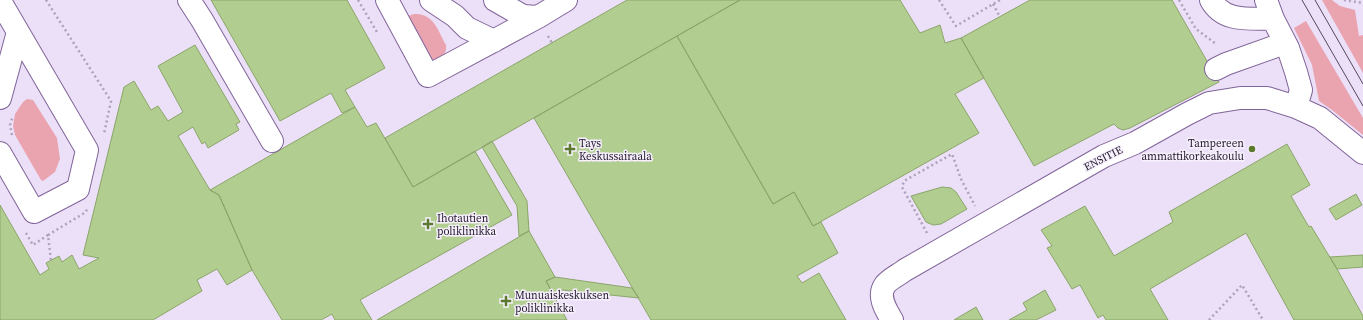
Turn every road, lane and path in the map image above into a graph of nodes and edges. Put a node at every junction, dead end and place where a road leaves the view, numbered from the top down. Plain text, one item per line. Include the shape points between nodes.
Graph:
1 (46, 0) edge
2 (189, 0) edge
3 (387, 0) edge
4 (432, 0) edge
5 (495, 0) edge
6 (566, 0) edge
7 (939, 0) edge
8 (1000, 0) edge
9 (1211, 0) edge
10 (1344, 0) edge
11 (0, 1) edge
12 (1363, 3) edge
13 (993, 4) junction
14 (1270, 10) edge
15 (538, 17) junction
16 (1000, 17) dead end
17 (18, 32) junction
18 (494, 41) junction
19 (1285, 43) junction
20 (1216, 69) dead end
21 (91, 70) dead end
22 (7, 105) edge
23 (1296, 106) junction
24 (272, 140) dead end
25 (8, 147) edge
26 (1363, 153) edge
27 (53, 203) junction
28 (66, 224) dead end
29 (986, 224) junction
30 (929, 236) dead end
31 (892, 320) edge
32 (1209, 320) edge
33 (1263, 320) edge

1 - 21 path
2 - 24 lane
3 - 18 lane via 428,76
4 - 18 lane via 468,28
5 - 15 lane via 523,16
6 - 15 lane
7 - 13 path via 956,26
8 - 13 path
9 - 14 lane via 1221,13 1230,17
10 - 12 path
11 - 17 lane
13 - 16 path
14 - 19 lane
15 - 18 lane
17 - 22 lane
17 - 27 lane via 87,150 78,190
19 - 20 lane
19 - 23 lane via 1301,90
22 - 25 path via 12,134
23 - 26 lane, ENSITIE via 1320,118
23 - 29 lane, ENSITIE via 1267,98 1240,98 1209,103 1135,143 1104,156
25 - 27 lane via 34,212
27 - 28 path
29 - 30 path via 960,179 952,154 904,181 902,187
29 - 31 lane, ENSITIE via 885,284 881,296
32 - 33 path via 1242,285

